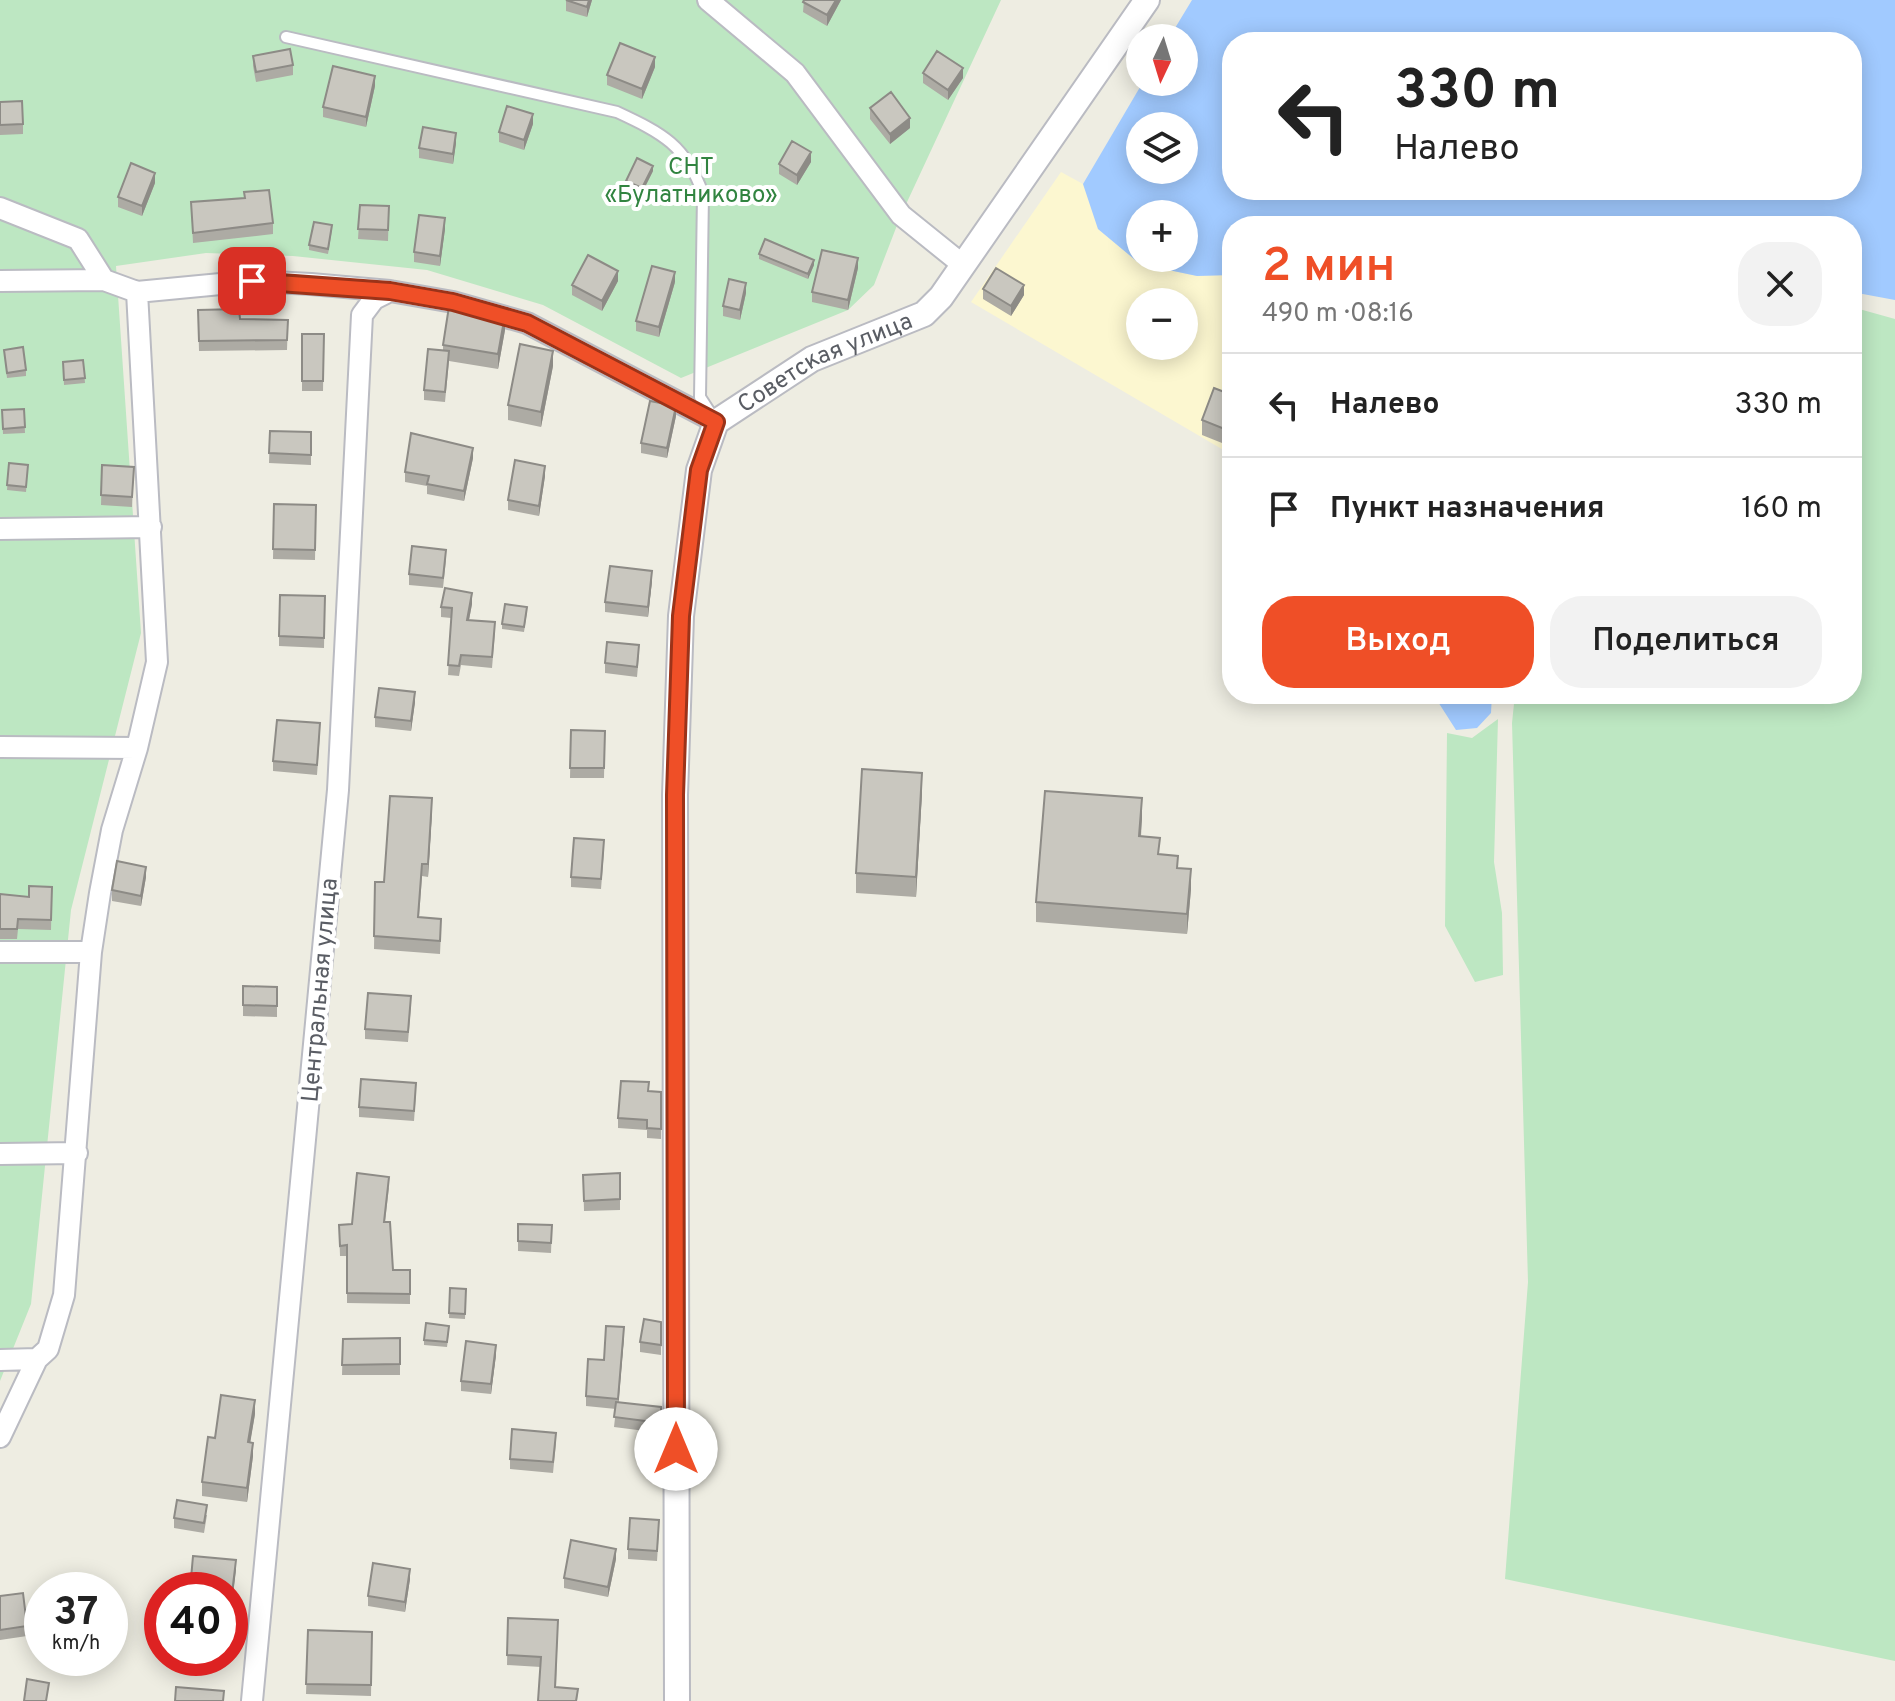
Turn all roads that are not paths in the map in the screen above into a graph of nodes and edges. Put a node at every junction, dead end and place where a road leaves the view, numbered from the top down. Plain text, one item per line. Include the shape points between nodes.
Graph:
1 (710, 0) edge
2 (1147, 0) edge
3 (286, 37) dead end
4 (0, 208) edge
5 (963, 265) junction
6 (104, 280) junction
7 (0, 281) edge
8 (390, 291) junction
9 (137, 292) junction
10 (716, 422) junction
11 (151, 527) junction
12 (0, 529) edge
13 (0, 747) edge
14 (137, 748) junction
15 (0, 952) edge
16 (91, 952) junction
17 (77, 1153) junction
18 (0, 1154) edge
19 (37, 1359) junction
20 (0, 1360) edge
21 (0, 1437) edge
22 (252, 1701) edge
23 (677, 1701) edge

1 - 5 street via 795,73 901,215
2 - 5 street
3 - 10 lane via 617,112 663,133 693,165 703,194 700,397
4 - 6 street via 78,239
5 - 10 street, Советская улица via 924,314 812,359
6 - 7 street
6 - 9 street
8 - 9 street via 252,281
8 - 10 street via 527,323
8 - 22 street, Центральная улица via 374,299 362,315 338,790
9 - 11 street
10 - 23 street, Советская улица via 699,470 681,616 675,795
11 - 12 street
11 - 14 street via 157,662
13 - 14 street
14 - 16 street via 112,830
15 - 16 street
16 - 17 street
17 - 18 street
17 - 19 street via 64,1295 48,1349
19 - 20 street
19 - 21 street

